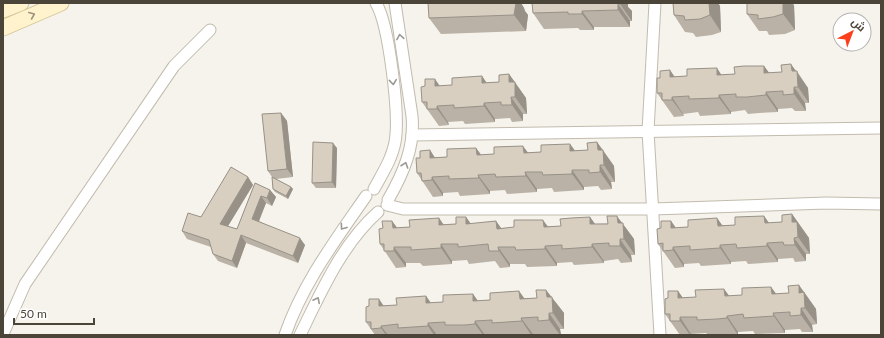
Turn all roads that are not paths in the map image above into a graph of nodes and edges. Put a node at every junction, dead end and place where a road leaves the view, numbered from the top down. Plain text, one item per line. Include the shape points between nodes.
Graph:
1 (20, 3) edge
2 (61, 3) edge
3 (376, 3) edge
4 (395, 3) edge
5 (655, 3) edge
6 (3, 10) edge
7 (3, 28) edge
8 (210, 30) dead end
9 (881, 128) edge
10 (648, 132) junction
11 (412, 135) junction
12 (370, 192) junction
13 (881, 204) edge
14 (385, 206) junction
15 (653, 209) junction
16 (3, 334) edge
17 (285, 335) edge
18 (300, 335) edge
19 (660, 335) edge

1 - 6 main road
7 -> 2 main road
3 -> 12 street via 385,30 397,126 394,146
11 -> 4 street via 412,116
5 - 10 street
8 - 16 street via 174,66 30,277
9 - 10 street
10 - 11 street
10 - 15 street
14 -> 11 street via 405,166
12 - 14 street via 383,191
12 - 14 street via 366,206 372,211
12 -> 17 street via 318,265
13 - 15 street via 826,203
14 - 15 street via 403,209
18 -> 14 street via 337,265 361,230
15 - 19 street

